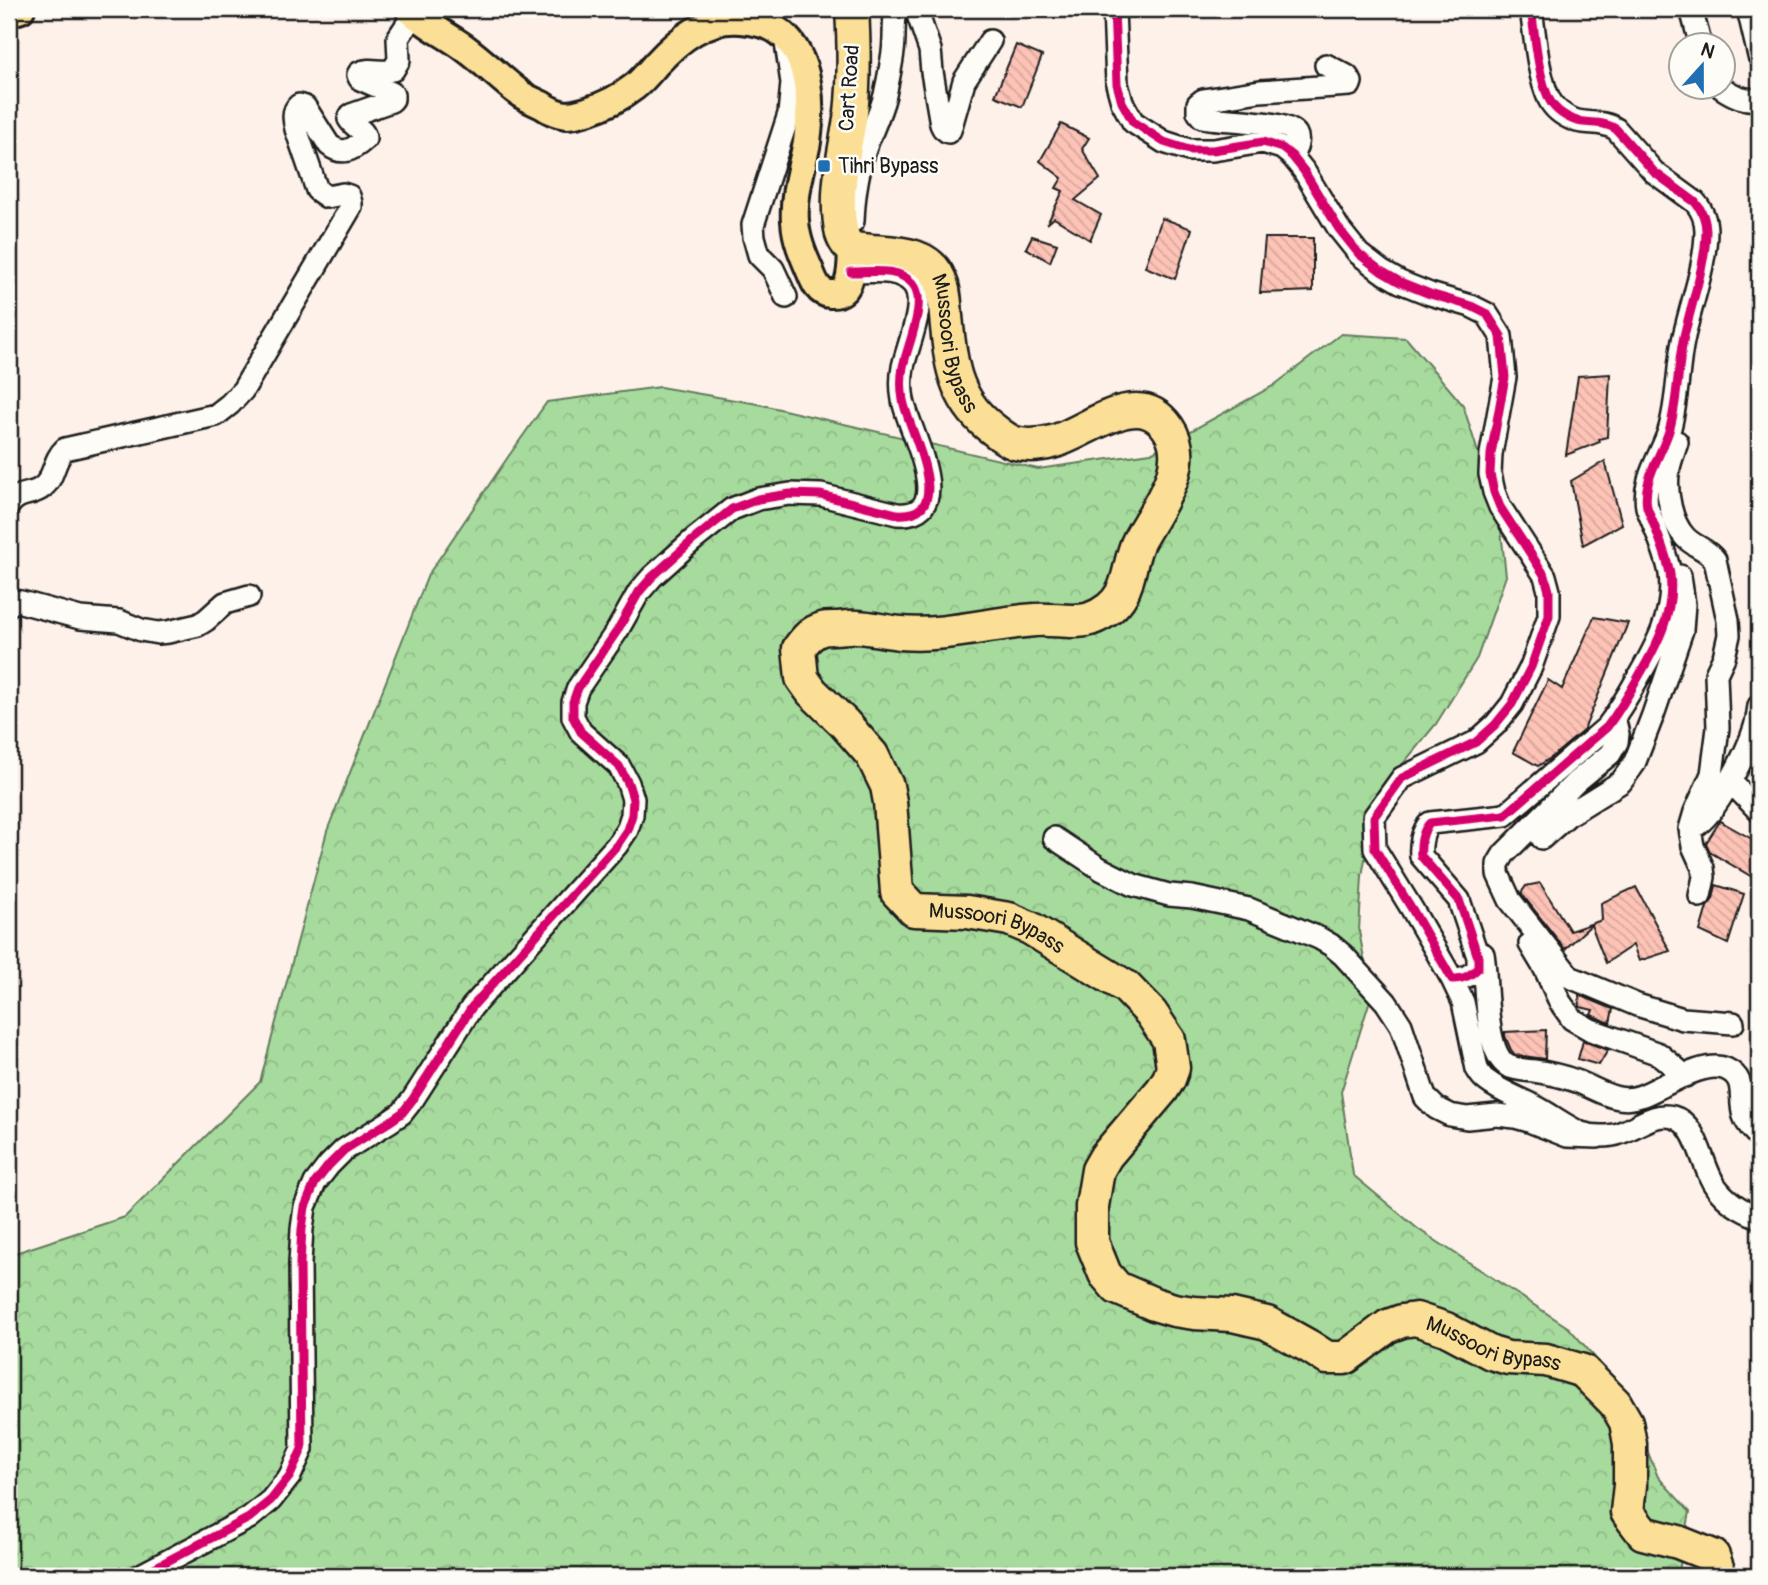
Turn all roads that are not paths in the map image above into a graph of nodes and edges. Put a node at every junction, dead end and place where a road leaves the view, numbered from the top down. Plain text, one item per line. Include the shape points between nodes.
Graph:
1 (20, 9) edge
2 (852, 9) edge
3 (896, 9) edge
4 (916, 9) edge
5 (1114, 9) edge
6 (1531, 9) edge
7 (1691, 9) edge
8 (1748, 9) edge
9 (412, 11) edge
10 (9, 13) edge
11 (1697, 32) edge
12 (785, 37) junction
13 (990, 41) dead end
14 (1759, 56) edge
15 (1326, 65) dead end
16 (1736, 96) edge
17 (1759, 99) edge
18 (1292, 156) junction
19 (851, 260) junction
20 (786, 298) dead end
21 (1673, 411) junction
22 (9, 505) edge
23 (1663, 552) junction
24 (250, 596) dead end
25 (9, 605) edge
26 (1759, 706) edge
27 (1614, 717) junction
28 (1730, 781) junction
29 (1759, 811) edge
30 (1690, 828) junction
31 (1054, 838) dead end
32 (1542, 838) dead end
33 (1498, 874) junction
34 (1700, 896) dead end
35 (1470, 932) junction
36 (1452, 979) junction
37 (1734, 1023) dead end
38 (1685, 1076) junction
39 (1597, 1137) junction
40 (1759, 1137) edge
41 (1759, 1217) edge
42 (139, 1576) edge
43 (1720, 1576) edge

1 - 10 main road
2 - 19 highway, Cart Road via 854,81 839,198 841,230
3 - 19 street via 884,99 867,142 854,198
4 - 13 street via 930,50 945,131 950,130 964,81
5 - 18 street via 1117,84 1133,122 1164,142 1189,150 1263,142
6 - 21 street via 1544,82 1559,112 1615,129 1654,172 1695,202 1703,215 1706,246 1682,343
7 - 11 street
8 - 14 street
9 - 12 main road via 521,94 564,115 595,109 627,91 671,47 713,22 752,20
9 - 22 street via 398,38 399,60 393,70 364,70 358,75 392,93 393,99 351,115 350,122 365,136 358,146 342,152 334,149 305,107 299,105 295,110 296,129 317,190 327,197 349,196 351,207 243,390 216,415 65,449 46,485 21,494
12 - 19 main road via 804,70 810,119 795,219 798,240 824,293 841,293
12 - 20 street via 792,83 789,114 753,225 759,255 773,269
15 - 18 street via 1349,77 1350,85 1260,91 1198,104 1202,117 1290,129 1297,140
16 - 17 street
18 - 36 street via 1359,254 1400,282 1486,314 1502,336 1505,377 1490,474 1500,506 1545,576 1549,616 1512,704 1494,725 1476,742 1402,778 1374,817 1375,849
19 - 42 street via 906,278 917,290 901,386 925,468 927,499 922,508 906,515 821,495 758,499 732,509 639,592 573,702 573,717 581,732 619,766 628,783 633,799 628,831 472,1006 402,1113 344,1150 315,1183 305,1208 300,1263 302,1449 290,1476 249,1518
19 - 43 highway, Mussoori Bypass via 900,253 934,269 944,291 952,367 959,386 981,420 1000,435 1015,443 1053,442 1116,413 1134,410 1161,420 1175,444 1170,485 1138,542 1122,594 1102,614 1085,621 1037,620 944,632 821,629 799,648 802,678 872,755 887,786 897,892 905,901 914,910 967,912 1009,919 1030,928 1126,987 1169,1040 1173,1068 1169,1079 1098,1170 1093,1242 1105,1274 1117,1288 1154,1304 1267,1323 1327,1358 1345,1358 1388,1326 1416,1319 1491,1353 1546,1360 1583,1371 1615,1403 1626,1422 1630,1444 1627,1512 1643,1533 1713,1556
21 - 23 street via 1645,497
21 - 30 street via 1681,431 1667,476 1673,515 1684,536 1715,560 1729,635 1716,674 1718,728 1712,774
23 - 27 street via 1670,572 1667,617 1659,642
23 - 32 street via 1680,576 1684,618 1634,764 1621,782 1568,815
24 - 25 street via 225,603 198,625 158,633 21,601
26 - 28 street via 1748,746
27 - 33 street via 1618,734 1610,754 1504,854
27 - 35 street via 1598,736 1504,815 1430,823 1425,828 1421,856 1459,900
28 - 29 street
28 - 30 street via 1706,818
30 - 34 street via 1703,868
31 - 39 street via 1133,885 1249,909 1331,945 1386,1002 1401,1025 1425,1097 1442,1112 1459,1117 1515,1117 1567,1136
33 - 37 street via 1510,900 1570,977 1684,1019
33 - 38 street via 1501,898 1572,1019 1659,1055
35 - 36 street via 1478,968 1470,976
35 - 38 street via 1483,955 1496,1051 1509,1066 1560,1075 1625,1099
36 - 39 street via 1463,1002 1482,1077
38 - 40 street via 1713,1066 1734,1075 1741,1083 1744,1115
39 - 41 street via 1663,1115 1675,1117 1692,1132 1716,1188 1733,1204

